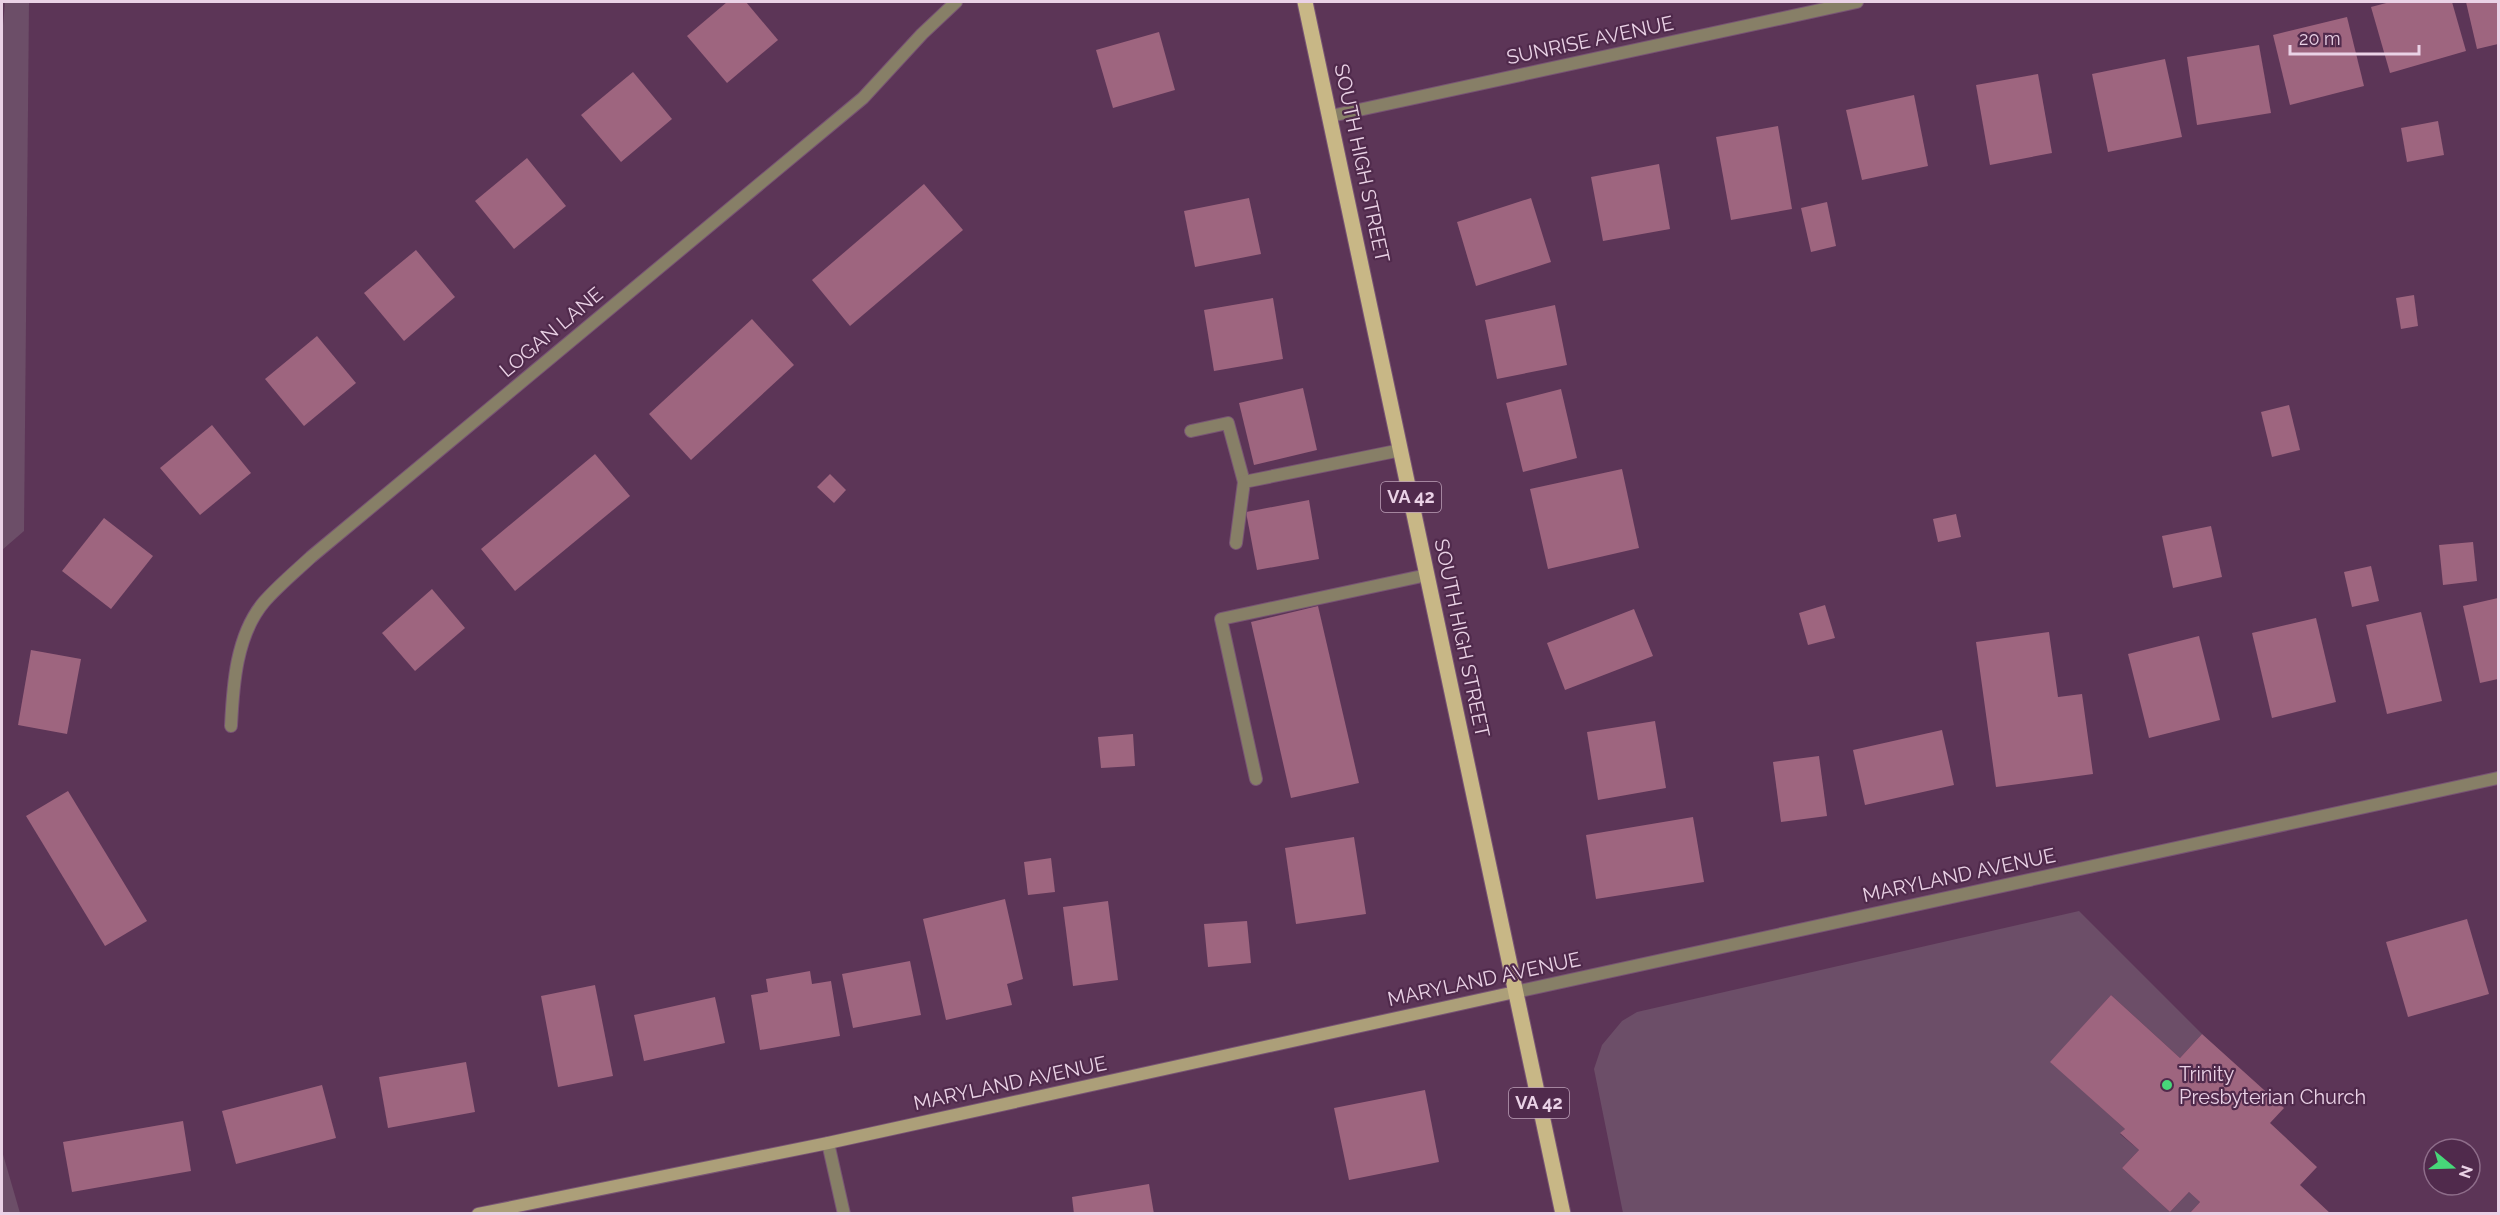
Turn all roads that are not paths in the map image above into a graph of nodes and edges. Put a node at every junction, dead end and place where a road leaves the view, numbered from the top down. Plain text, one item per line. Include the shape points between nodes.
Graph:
1 (956, 2) edge
2 (1305, 2) edge
3 (1857, 2) edge
4 (1331, 116) junction
5 (1191, 431) dead end
6 (1401, 450) junction
7 (1244, 482) junction
8 (1236, 543) dead end
9 (1427, 575) junction
10 (231, 726) dead end
11 (2499, 778) edge
12 (1256, 779) dead end
13 (1515, 992) junction
14 (828, 1143) junction
15 (478, 1214) edge
16 (844, 1214) edge
17 (1563, 1214) edge

1 - 10 street, LOGAN LANE via 863,98 311,557 263,603 241,648
2 - 4 main road, SOUTH HIGH STREET / VA 42
3 - 4 street, SUNRISE AVENUE
4 - 6 main road, SOUTH HIGH STREET / VA 42
5 - 7 street via 1228,423
6 - 7 street
6 - 9 main road, SOUTH HIGH STREET / VA 42
7 - 8 street
9 - 12 street via 1221,619
9 - 13 main road, SOUTH HIGH STREET / VA 42
11 - 13 street, MARYLAND AVENUE
13 - 14 main road, MARYLAND AVENUE
13 - 17 main road, SOUTH HIGH STREET / VA 42
14 - 15 main road, MARYLAND AVENUE
14 - 16 street

